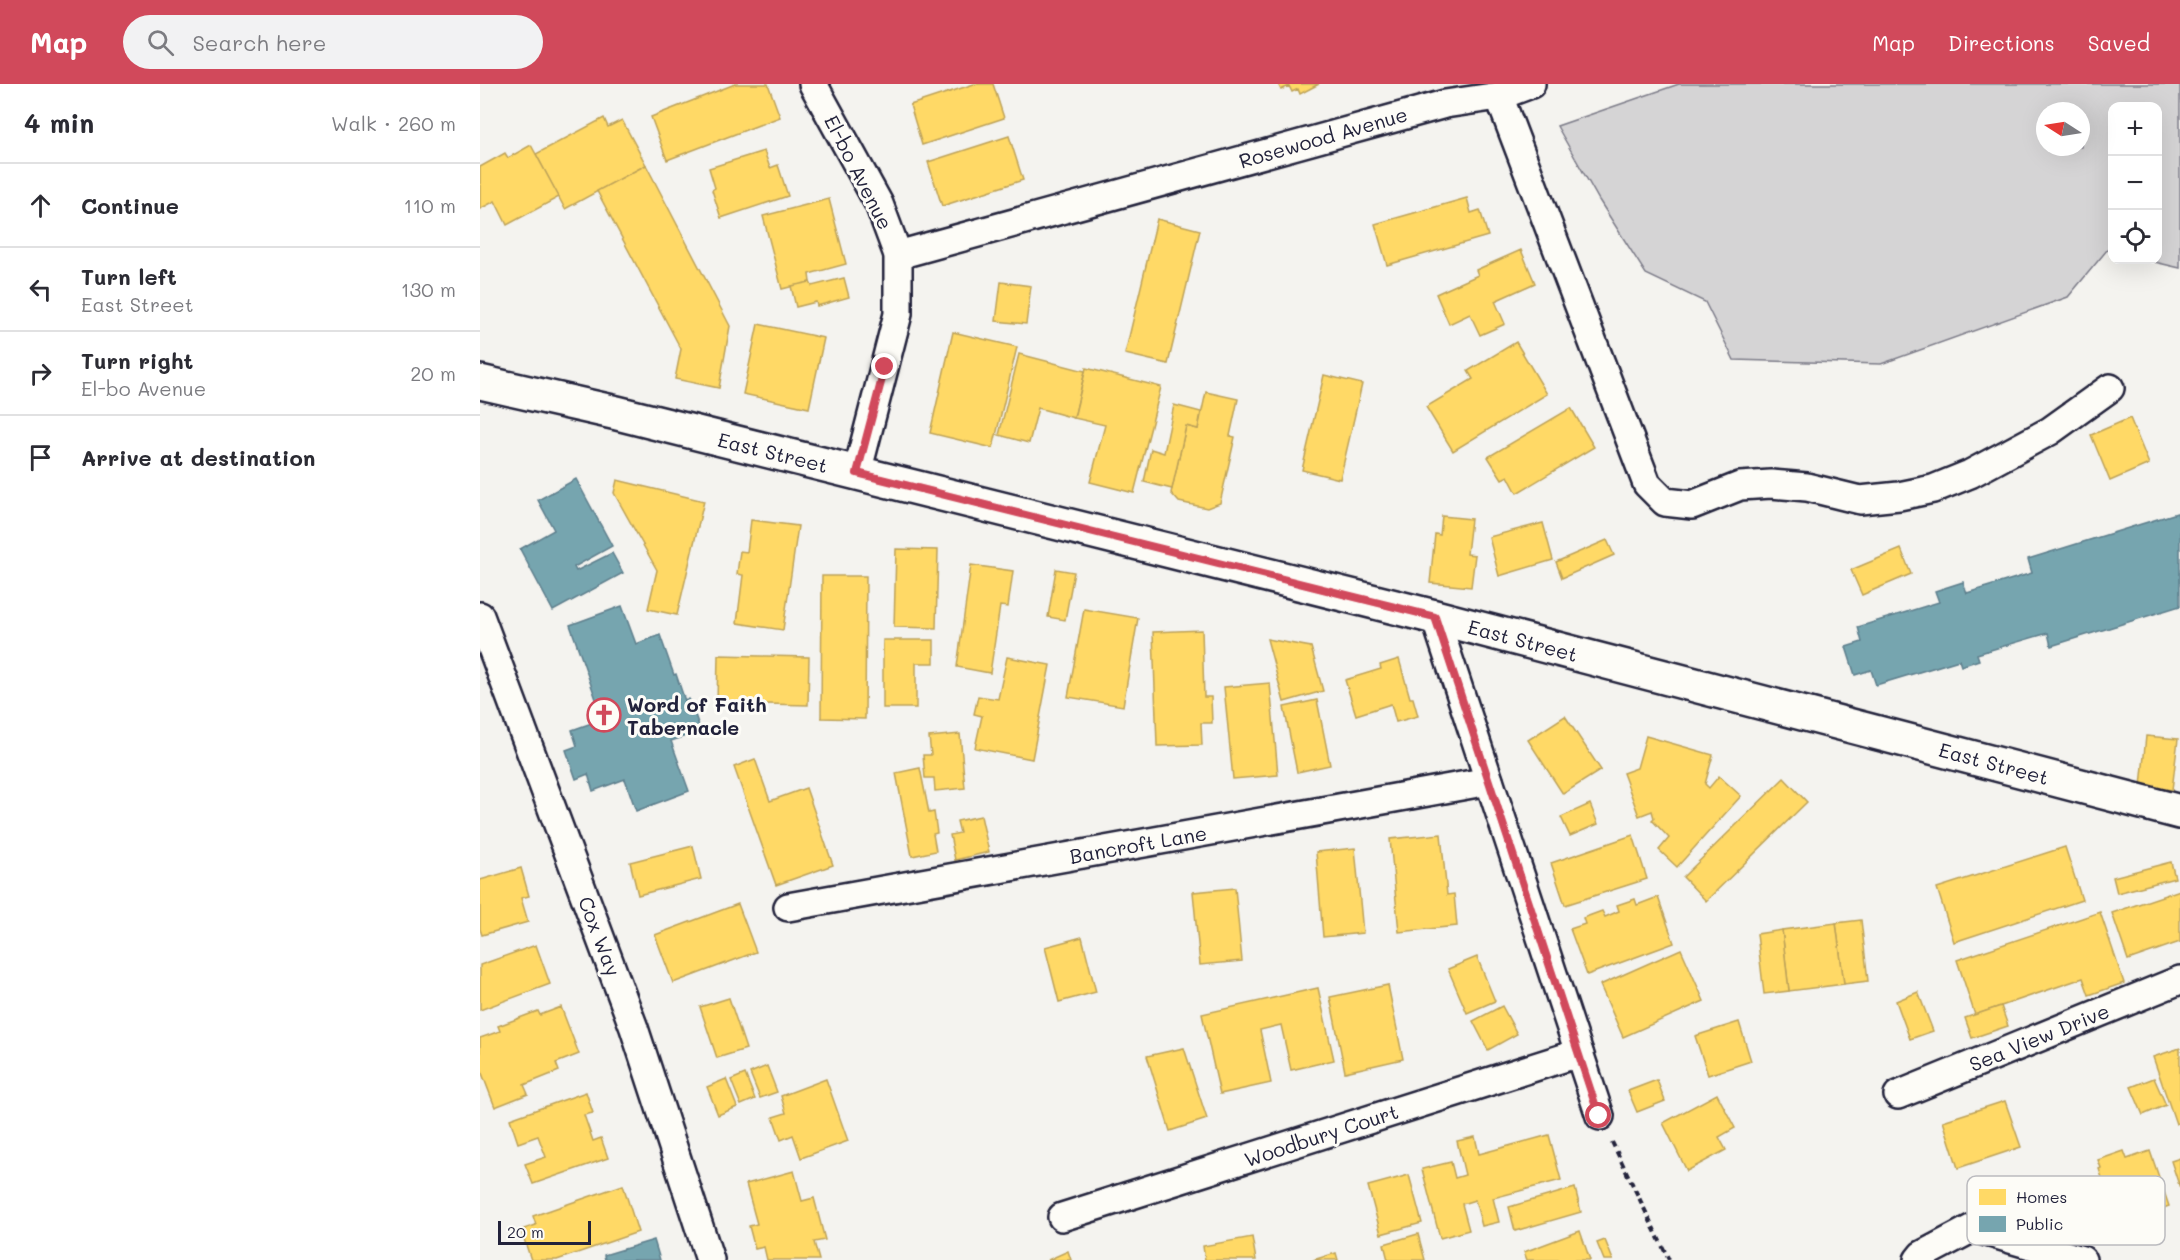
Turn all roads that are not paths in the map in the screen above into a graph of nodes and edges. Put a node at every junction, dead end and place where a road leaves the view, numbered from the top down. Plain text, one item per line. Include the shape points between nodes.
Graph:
1 (813, 84) edge
2 (1531, 84) edge
3 (1499, 96) junction
4 (898, 255) junction
5 (480, 382) edge
6 (2110, 388) dead end
7 (857, 473) junction
8 (480, 616) edge
9 (1435, 617) junction
10 (1489, 781) junction
11 (2180, 812) edge
12 (788, 907) dead end
13 (2180, 980) edge
14 (1579, 1053) junction
15 (1898, 1095) dead end
16 (1599, 1116) road end
17 (1062, 1217) dead end
18 (1967, 1231) edge
19 (2031, 1245) edge
20 (710, 1260) edge
21 (1918, 1260) edge
22 (2082, 1260) edge

1 - 4 street, El-bo Avenue via 879,204
2 - 3 street, Rosewood Avenue
3 - 4 street, Rosewood Avenue via 1445,104
3 - 6 street via 1647,484 1665,502 1692,505 1740,486 1771,484 1807,487 1860,500 1933,489 2050,431
4 - 7 street, El-bo Avenue via 898,314
5 - 7 main road, East Street
7 - 9 main road, East Street
8 - 20 street, Cox Way via 634,1028
9 - 10 street
9 - 11 main road, East Street
10 - 12 street, Bancroft Lane
10 - 14 street
13 - 15 street, Sea View Drive
14 - 16 street
14 - 17 street, Woodbury Court
18 - 21 street
19 - 22 street

